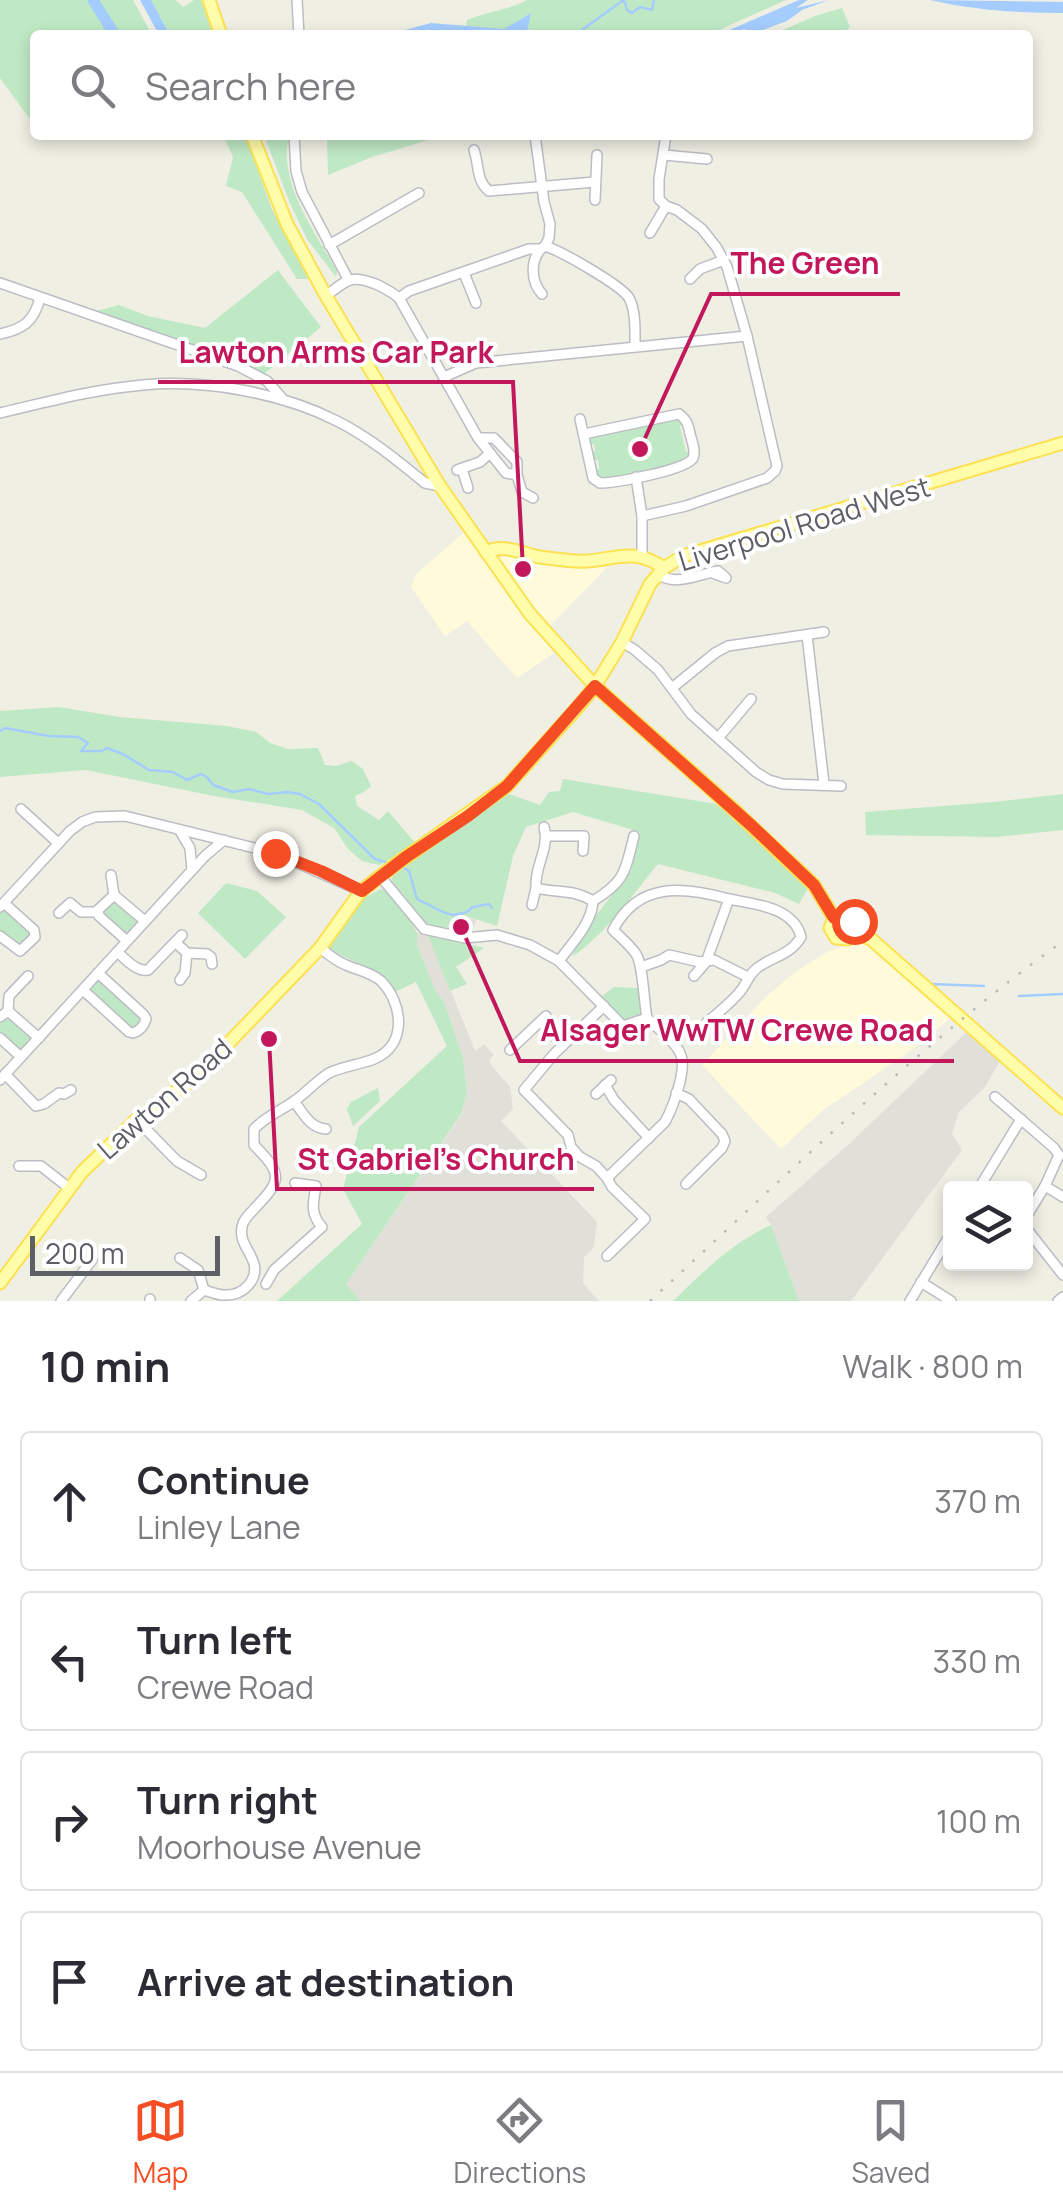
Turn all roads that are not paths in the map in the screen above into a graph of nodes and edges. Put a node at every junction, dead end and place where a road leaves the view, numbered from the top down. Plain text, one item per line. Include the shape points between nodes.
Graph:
1 (208, 0) edge
2 (297, 0) edge
3 (219, 30) edge
4 (300, 30) edge
5 (254, 140) edge
6 (294, 140) edge
7 (536, 140) edge
8 (666, 140) edge
9 (474, 150) dead end
10 (597, 155) dead end
11 (664, 156) junction
12 (707, 159) dead end
13 (596, 182) junction
14 (542, 186) junction
15 (419, 193) dead end
16 (596, 200) dead end
17 (666, 206) junction
18 (650, 233) dead end
19 (329, 245) junction
20 (543, 247) junction
21 (724, 260) junction
22 (464, 273) junction
23 (690, 279) dead end
24 (348, 280) junction
25 (0, 282) edge
26 (542, 294) dead end
27 (326, 296) junction
28 (40, 298) junction
29 (400, 298) junction
30 (476, 303) dead end
31 (0, 334) edge
32 (747, 336) junction
33 (636, 346) junction
34 (253, 374) junction
35 (444, 377) junction
36 (248, 390) junction
37 (282, 399) junction
38 (0, 413) edge
39 (580, 420) dead end
40 (584, 434) junction
41 (478, 438) junction
42 (1063, 443) edge
43 (489, 454) junction
44 (425, 460) junction
45 (401, 464) junction
46 (516, 475) junction
47 (636, 478) junction
48 (440, 486) junction
49 (468, 488) dead end
50 (534, 498) dead end
51 (642, 516) junction
52 (486, 552) junction
53 (642, 556) junction
54 (661, 571) junction
55 (710, 572) dead end
56 (824, 632) dead end
57 (807, 635) junction
58 (622, 642) junction
59 (595, 686) junction
60 (672, 688) junction
61 (757, 713) dead end
62 (719, 737) junction
63 (824, 784) junction
64 (840, 786) dead end
65 (21, 809) dead end
66 (178, 829) junction
67 (634, 836) dead end
68 (224, 840) junction
69 (58, 843) junction
70 (583, 851) dead end
71 (192, 870) junction
72 (111, 875) dead end
73 (380, 876) junction
74 (536, 888) junction
75 (362, 891) junction
76 (114, 895) junction
77 (729, 899) junction
78 (593, 901) junction
79 (2, 905) edge
80 (532, 905) dead end
81 (97, 912) junction
82 (59, 913) dead end
83 (834, 918) junction
84 (145, 921) junction
85 (854, 933) junction
86 (0, 936) edge
87 (127, 942) junction
88 (320, 948) junction
89 (117, 952) junction
90 (187, 953) junction
91 (560, 961) junction
92 (706, 962) junction
93 (212, 964) dead end
94 (641, 967) junction
95 (98, 973) junction
96 (28, 976) dead end
97 (694, 976) dead end
98 (748, 977) junction
99 (180, 980) dead end
100 (82, 990) junction
101 (604, 1006) junction
102 (4, 1014) edge
103 (647, 1018) junction
104 (707, 1022) dead end
105 (0, 1038) edge
106 (39, 1038) junction
107 (562, 1045) junction
108 (510, 1050) dead end
109 (21, 1057) junction
110 (3, 1077) edge
111 (71, 1090) dead end
112 (676, 1093) junction
113 (596, 1094) dead end
114 (995, 1096) dead end
115 (294, 1101) junction
116 (1063, 1108) edge
117 (137, 1120) junction
118 (1021, 1120) junction
119 (322, 1132) dead end
120 (650, 1138) junction
121 (19, 1166) dead end
122 (201, 1176) dead end
123 (607, 1178) junction
124 (278, 1180) junction
125 (982, 1181) edge
126 (685, 1183) dead end
127 (1044, 1186) junction
128 (69, 1188) junction
129 (1063, 1197) edge
130 (1033, 1205) edge
131 (1033, 1237) edge
132 (943, 1246) edge
133 (610, 1249) dead end
134 (186, 1257) dead end
135 (92, 1260) dead end
136 (1063, 1275) edge
137 (252, 1279) junction
138 (922, 1282) junction
139 (0, 1283) edge
140 (204, 1290) junction
141 (61, 1301) edge
142 (191, 1301) edge
143 (910, 1301) edge
144 (951, 1301) edge

1 - 3 main road
2 - 4 street
5 - 27 main road via 287,224
6 - 19 street via 302,192
7 - 14 street
8 - 11 street
9 - 14 street via 484,188
10 - 13 street
11 - 12 street
11 - 17 street via 658,190
13 - 14 street
13 - 16 street
14 - 20 street via 550,224
15 - 19 street via 362,219
17 - 18 street
17 - 21 street via 702,229
19 - 24 street
20 - 22 street
20 - 26 street via 533,278
20 - 33 street via 626,294
21 - 23 street
21 - 32 street
22 - 29 street
22 - 30 street
24 - 27 street
24 - 29 street via 362,278
25 - 28 street
27 - 44 main road
28 - 31 street via 28,324
28 - 34 street
29 - 35 street
32 - 33 street
32 - 51 street via 775,471
33 - 35 street via 476,363
34 - 36 street
34 - 37 street
35 - 41 street
36 - 37 street
36 - 38 street via 147,384
37 - 45 street via 342,423
39 - 40 street
40 - 47 street via 596,481
40 - 47 street via 684,416 694,452 690,462
41 - 43 street
41 - 46 street via 494,438 517,462
42 - 54 main road, Liverpool Road West via 683,556
43 - 46 street
43 - 49 street via 460,470
44 - 45 street
44 - 48 main road
45 - 48 street
46 - 50 street via 522,492
47 - 51 street
48 - 52 main road
51 - 53 street
52 - 53 main road, Liverpool Road West via 499,547 576,561
52 - 59 main road
53 - 54 main road, Liverpool Road West
54 - 55 street via 668,580
54 - 58 main road, Lawton Road
56 - 57 street
57 - 60 street via 728,646
57 - 63 street
58 - 59 main road, Lawton Road
58 - 60 street
59 - 73 main road, Lawton Road via 507,786
59 - 83 main road via 814,885
60 - 62 street
61 - 62 street via 749,702
62 - 63 street via 769,780
63 - 64 street
65 - 69 street
66 - 68 street
66 - 69 street via 110,815 82,822
66 - 71 street via 190,848
67 - 78 street via 625,874
68 - 71 street
68 - 75 street via 275,853
69 - 79 street
70 - 74 street via 584,836 545,832
71 - 84 street
72 - 76 street
73 - 75 main road, Lawton Road
73 - 91 street via 424,929 514,938
74 - 78 street via 579,892
74 - 80 street
75 - 88 main road, Lawton Road
76 - 81 street
76 - 84 street
77 - 92 street
77 - 94 street via 676,890 653,893 627,909 610,933 635,952
77 - 98 street via 772,908 799,929 801,938 791,950
78 - 91 street
79 - 86 street via 35,937 20,951
81 - 82 street via 81,912 70,903
81 - 87 street
83 - 85 main road via 852,918
83 - 85 main road via 836,938
84 - 87 street
85 - 116 main road via 871,939
87 - 89 street
88 - 115 street via 375,976 394,1000 400,1026 380,1055 334,1071
88 - 117 main road, Lawton Road via 195,1078
89 - 90 street via 142,971 178,938
89 - 95 street
90 - 93 street via 207,954
90 - 99 street
91 - 101 street
92 - 94 street via 669,955
92 - 97 street
92 - 98 street
94 - 103 street
95 - 100 street
95 - 100 street via 144,1015 138,1032 128,1032
96 - 102 street via 9,996
98 - 104 street via 740,994
100 - 106 street
101 - 103 street via 623,1026
101 - 107 street
102 - 106 street
103 - 112 street via 682,1056
105 - 109 street
106 - 109 street
107 - 108 street via 543,1019
107 - 123 street via 520,1090
109 - 110 street
110 - 111 street via 36,1106
112 - 120 street via 666,1122
112 - 126 street via 725,1141
113 - 120 street via 608,1082 614,1100
114 - 118 street
115 - 119 street
115 - 124 street via 261,1122 252,1137
117 - 122 street
117 - 128 main road, Lawton Road
118 - 125 street
118 - 127 street via 1059,1155
120 - 123 street
121 - 128 street via 42,1166
123 - 133 street via 645,1219
124 - 137 street via 241,1230 254,1265
124 - 137 street via 316,1186 312,1210 322,1227 274,1270 268,1285
127 - 129 street
127 - 130 street
128 - 139 main road, Lawton Road
131 - 136 street
132 - 138 street
134 - 140 street
135 - 141 street
137 - 140 street via 228,1296
138 - 143 street
138 - 144 street
140 - 142 street

